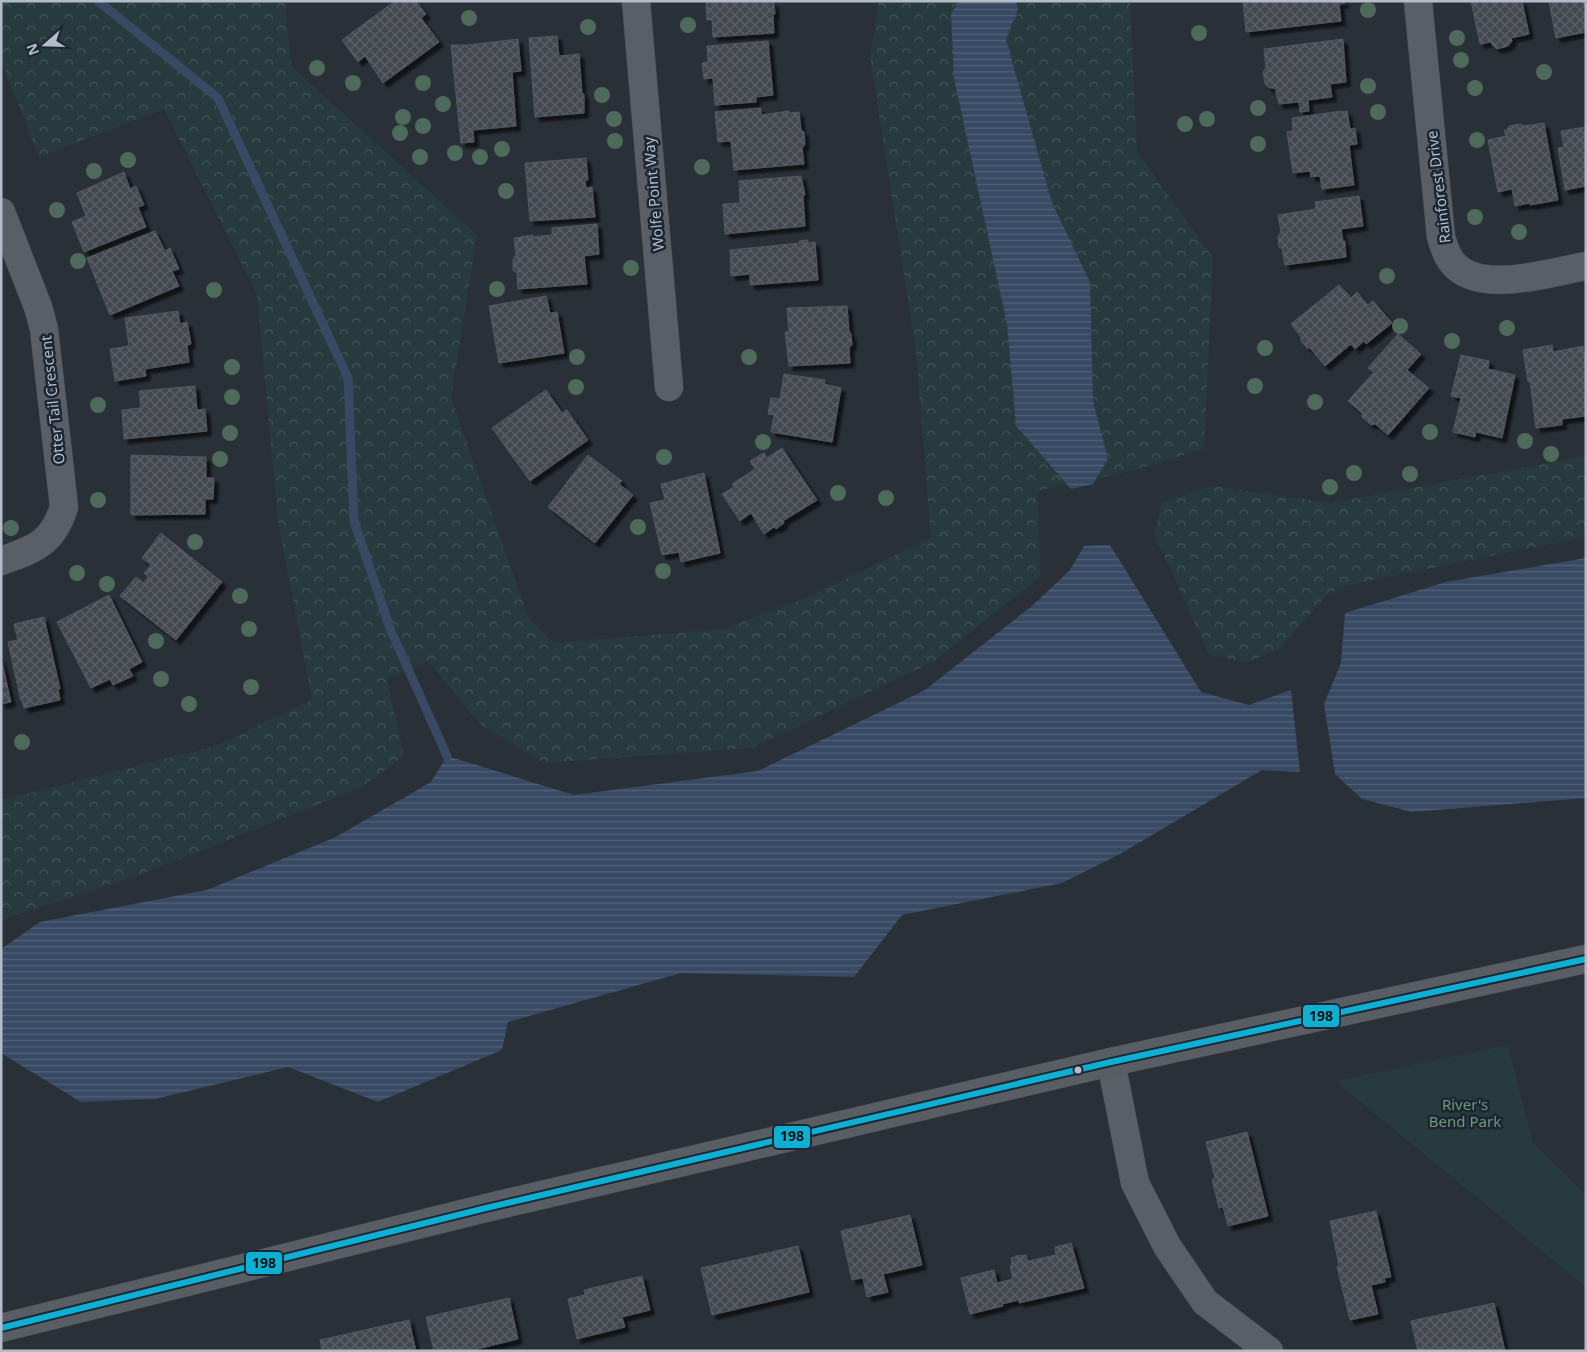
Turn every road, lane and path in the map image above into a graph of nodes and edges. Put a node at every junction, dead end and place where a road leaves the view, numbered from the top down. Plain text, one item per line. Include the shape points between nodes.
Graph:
1 (636, 1) edge
2 (1418, 1) edge
3 (1, 212) edge
4 (1586, 266) edge
5 (669, 387) dead end
6 (1, 561) edge
7 (1586, 959) edge
8 (1112, 1062) junction
9 (1, 1328) edge
10 (1269, 1351) edge

1 - 5 street, Wolfe Point Way
2 - 4 street, Rainforest Drive via 1441,237 1452,263 1465,273 1483,279 1515,279
3 - 6 street, Otter Tail Crescent via 44,329 64,506 59,523 39,546
7 - 8 main road
8 - 9 main road via 486,1208
8 - 10 street via 1136,1183 1167,1246 1205,1302

